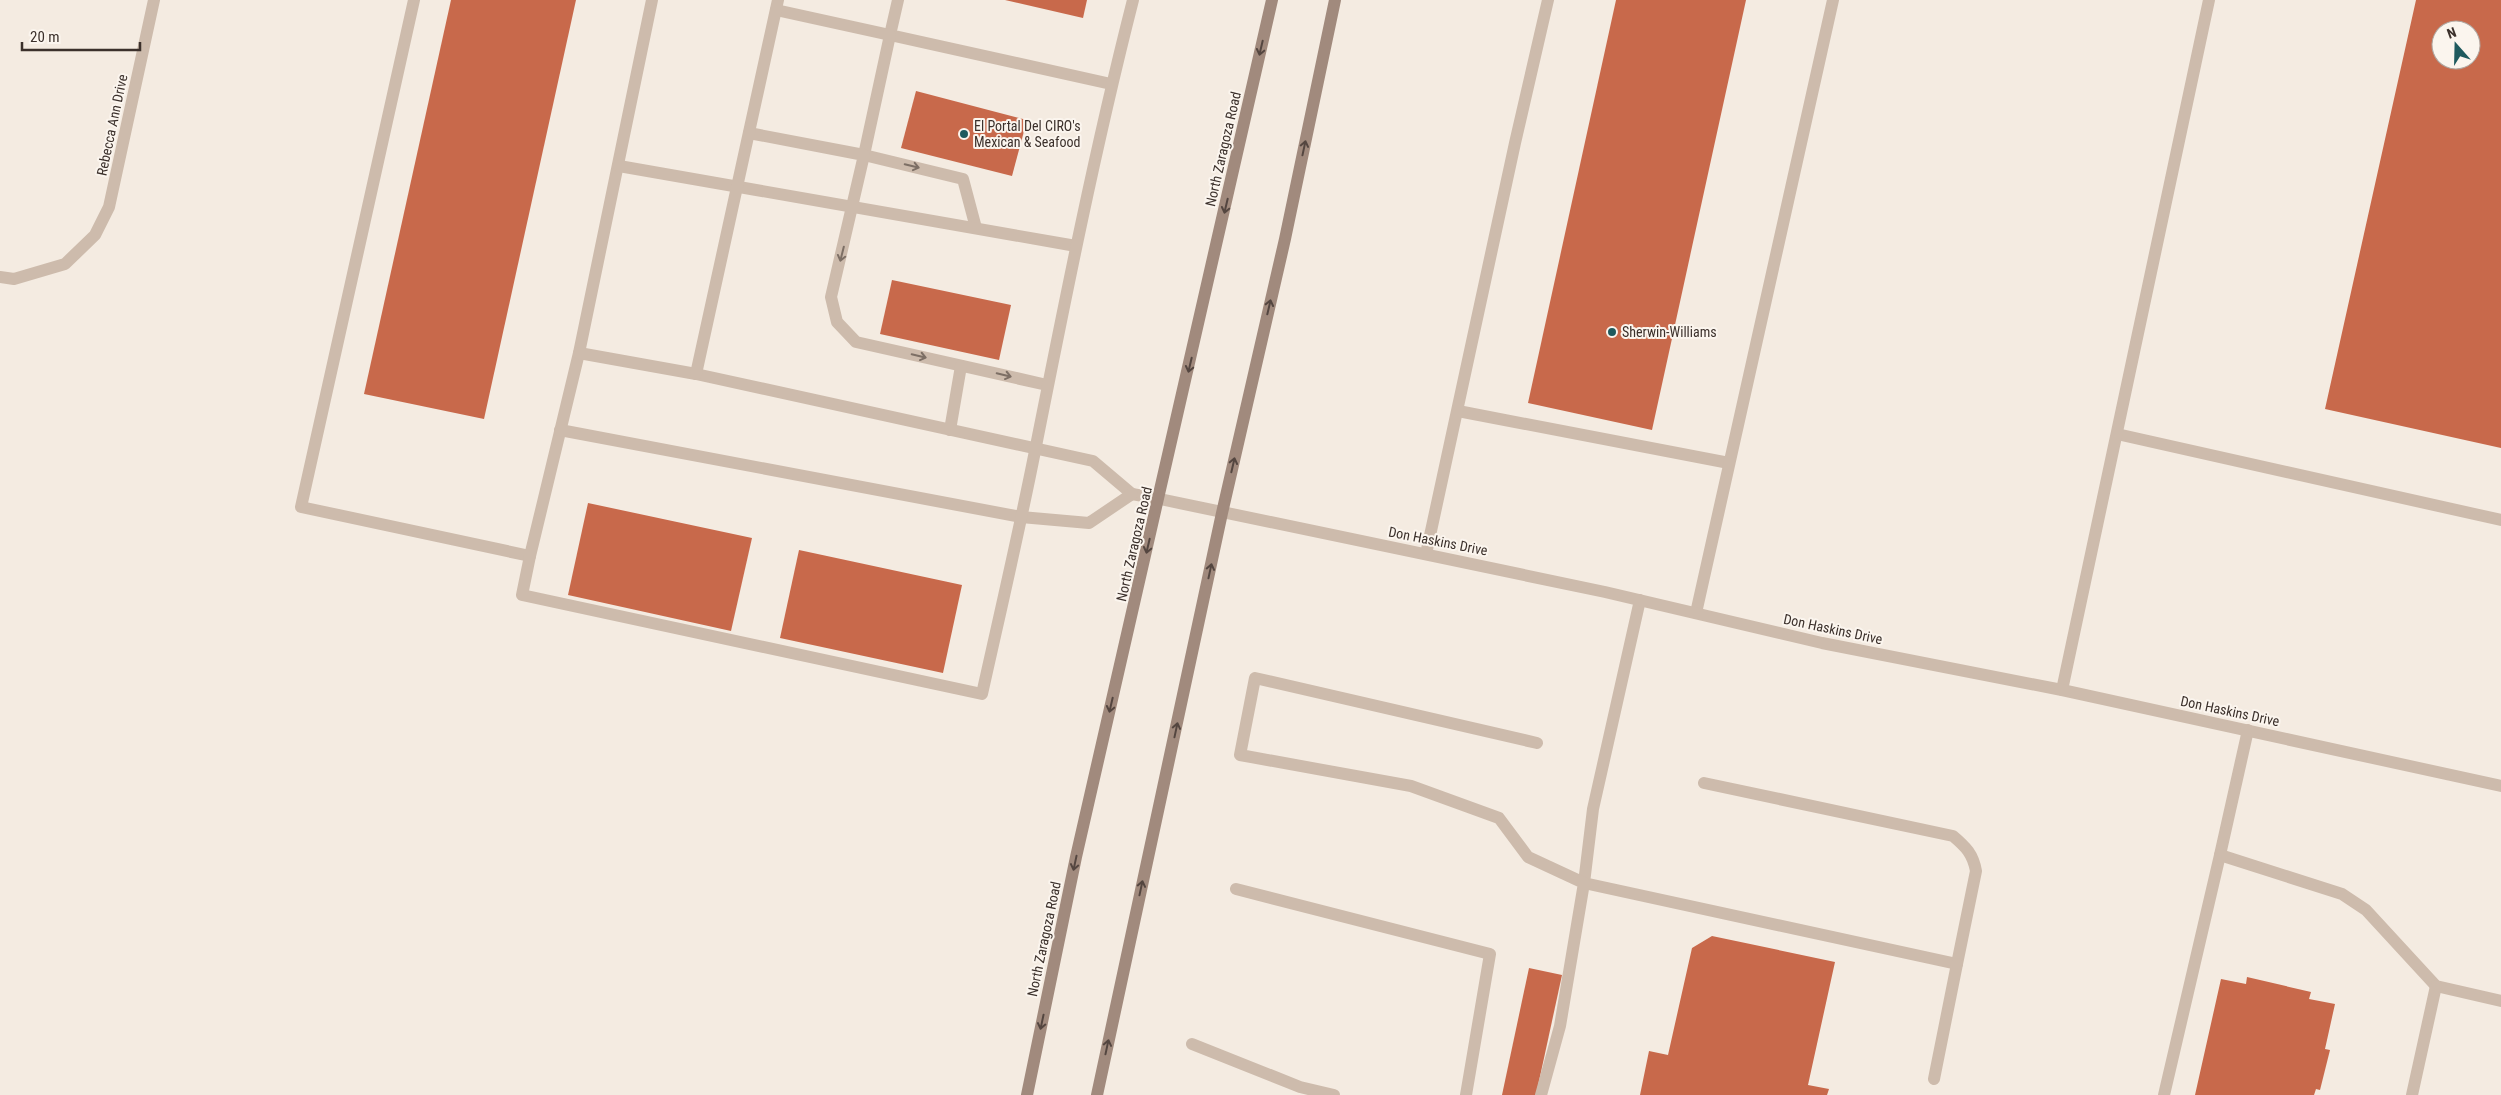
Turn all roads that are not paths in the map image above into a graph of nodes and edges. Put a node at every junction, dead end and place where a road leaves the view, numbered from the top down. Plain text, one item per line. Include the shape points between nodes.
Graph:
1 (154, 0) edge
2 (414, 0) edge
3 (652, 0) edge
4 (898, 0) edge
5 (1133, 0) edge
6 (1272, 0) edge
7 (1335, 0) edge
8 (1548, 0) edge
9 (1833, 0) edge
10 (2209, 0) edge
11 (777, 5) edge
12 (890, 35) junction
13 (1111, 84) junction
14 (749, 133) junction
15 (864, 155) junction
16 (619, 166) junction
17 (737, 187) junction
18 (854, 207) junction
19 (976, 228) junction
20 (1076, 246) junction
21 (0, 277) edge
22 (579, 353) junction
23 (961, 366) junction
24 (696, 374) junction
25 (1047, 385) junction
26 (1458, 411) junction
27 (560, 430) junction
28 (950, 430) junction
29 (2117, 434) junction
30 (1036, 449) junction
31 (1729, 464) junction
32 (1132, 494) junction
33 (1160, 499) junction
34 (1222, 513) junction
35 (1022, 516) junction
36 (2501, 520) edge
37 (1426, 554) junction
38 (530, 556) junction
39 (1640, 600) junction
40 (1696, 613) junction
41 (2062, 690) junction
42 (2248, 730) junction
43 (1537, 743) dead end
44 (1704, 784) dead end
45 (2501, 786) edge
46 (2220, 855) junction
47 (1584, 884) junction
48 (1236, 889) dead end
49 (1957, 964) junction
50 (2436, 986) junction
51 (2501, 1001) edge
52 (1192, 1044) dead end
53 (1934, 1080) dead end
54 (1299, 1091) edge
55 (1027, 1095) edge
56 (1097, 1095) edge
57 (1334, 1095) edge
58 (1466, 1095) edge
59 (1541, 1095) edge
60 (2164, 1095) edge
61 (2412, 1095) edge

1 - 21 street, Rebecca Ann Drive via 109,207 95,235 65,264 14,279
2 - 38 street via 301,507
3 - 16 street
4 - 12 street
5 - 13 street
6 -> 33 main road, North Zaragoza Road
34 -> 7 main road via 1285,239
8 - 26 street
9 - 31 street
10 - 29 street
11 - 12 street
11 - 14 street
12 - 13 street
12 - 15 street
13 - 20 street
14 - 15 street
14 - 17 street
15 - 18 street
15 -> 19 street via 963,179
16 - 17 street
16 - 22 street
17 - 18 street
17 - 24 street
18 - 19 street
18 -> 23 street via 830,297 837,322 856,342
19 - 20 street
20 - 25 street
22 - 24 street
22 - 27 street
23 -> 25 street
23 - 28 street
24 - 28 street
25 - 30 street
26 - 31 street
26 - 37 street
27 - 35 street
27 - 38 street
28 - 30 street
29 - 36 street
29 - 41 street
30 - 32 street via 1093,461
30 - 35 street
31 - 40 street
32 - 33 street, Don Haskins Drive
32 - 35 street via 1089,522
33 - 34 street, Don Haskins Drive
33 -> 55 main road, North Zaragoza Road via 1076,857
34 - 37 street, Don Haskins Drive
56 -> 34 main road
35 - 38 street via 982,694 522,596
37 - 39 street, Don Haskins Drive
39 - 40 street, Don Haskins Drive
39 - 47 street via 1593,809
40 - 41 street, Don Haskins Drive via 1822,643
41 - 42 street, Don Haskins Drive
42 - 45 street, Don Haskins Drive
42 - 46 street
43 - 47 street via 1255,678 1240,755 1411,786 1499,818 1528,857
44 - 49 street via 1953,836 1974,858 1976,871
46 - 50 street via 2342,894 2366,910
46 - 60 street
47 - 49 street
47 - 59 street via 1560,1026
48 - 58 street via 1490,954
49 - 53 street
50 - 51 street
50 - 61 street
52 - 54 street
54 - 57 street

